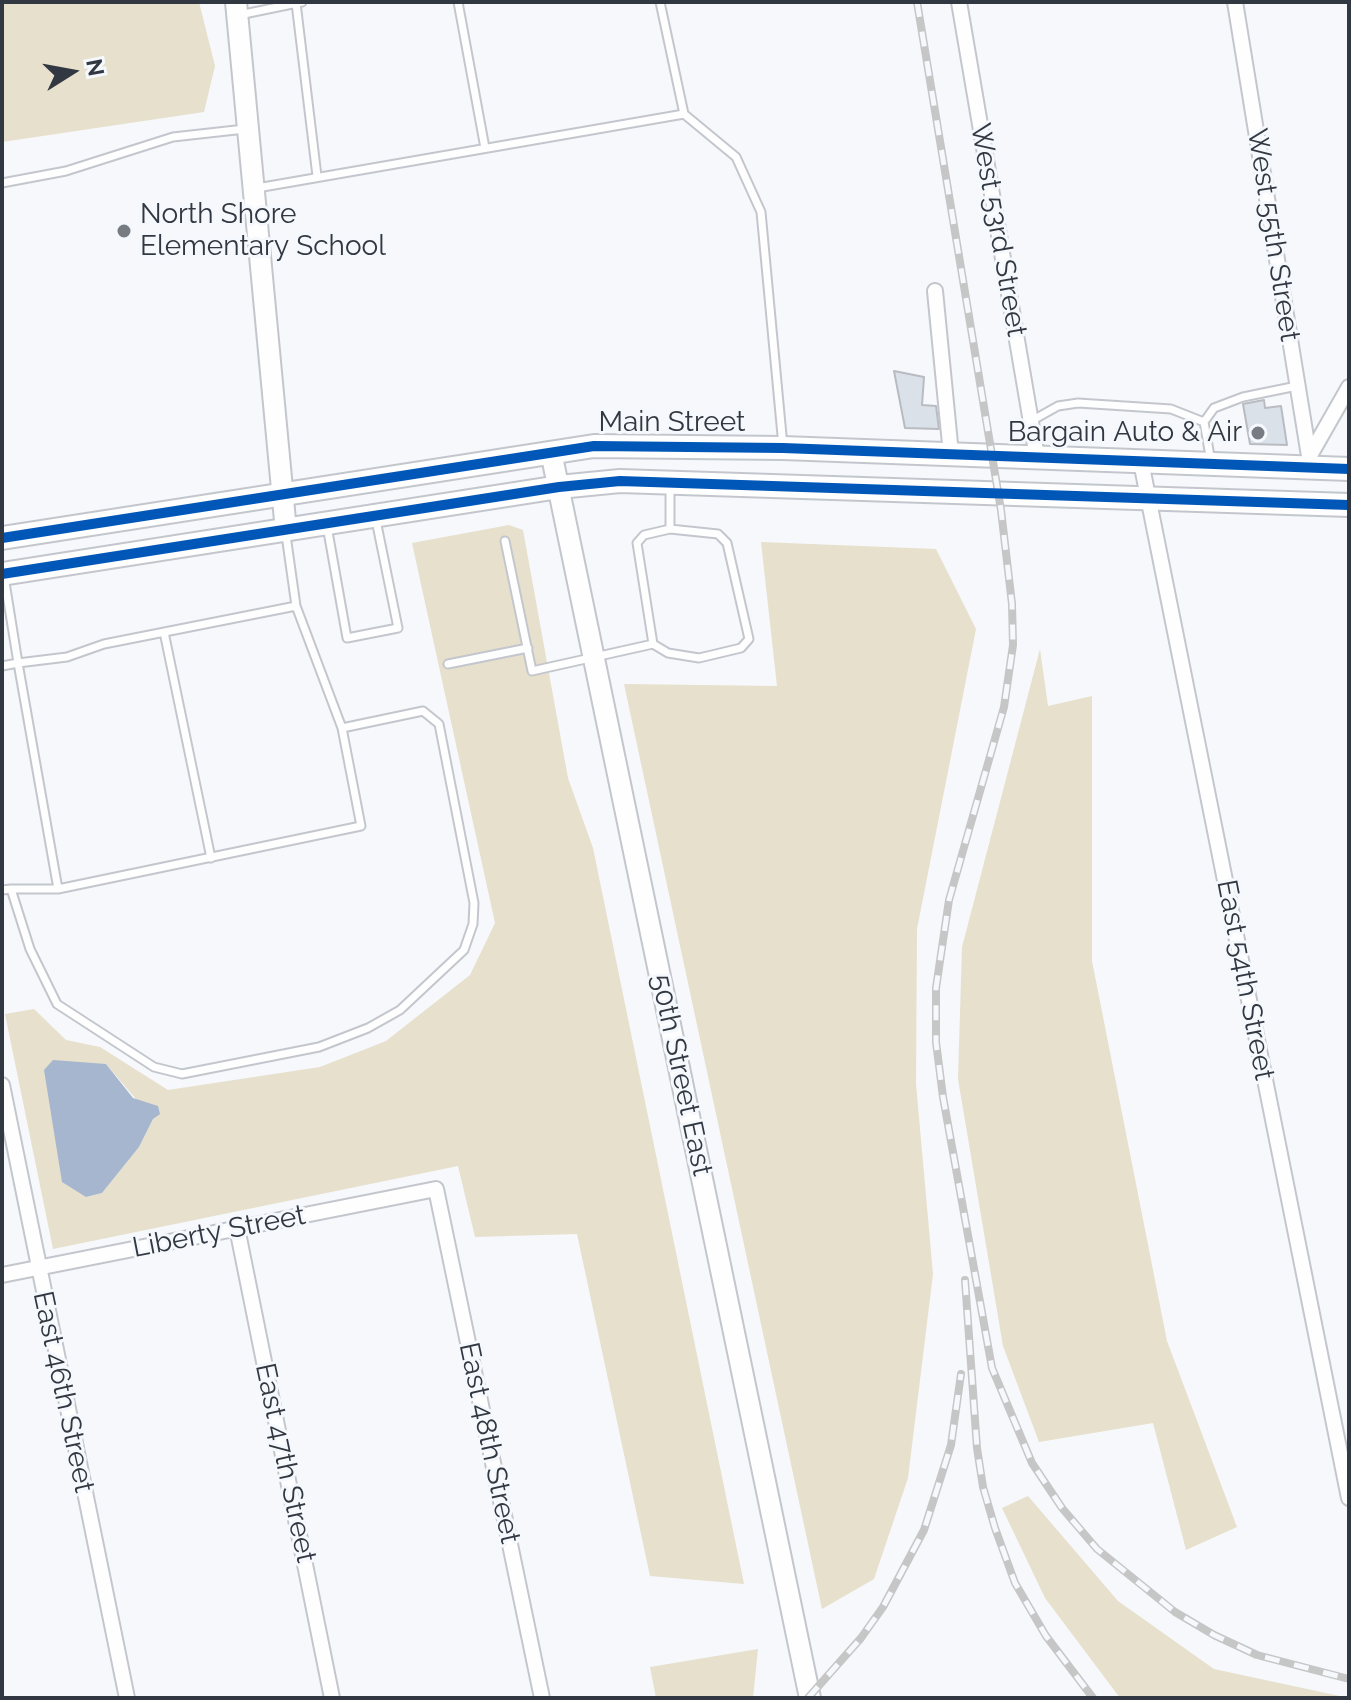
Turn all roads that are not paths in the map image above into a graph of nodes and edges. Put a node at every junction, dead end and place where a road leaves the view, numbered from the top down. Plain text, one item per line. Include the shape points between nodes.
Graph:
1 (458, 2) edge
2 (660, 2) edge
3 (959, 2) edge
4 (1235, 2) edge
5 (299, 3) edge
6 (236, 9) edge
7 (684, 114) junction
8 (247, 129) junction
9 (485, 148) junction
10 (317, 176) junction
11 (2, 183) edge
12 (253, 188) junction
13 (935, 291) dead end
14 (1297, 386) junction
15 (1349, 387) edge
16 (1344, 406) edge
17 (1031, 422) junction
18 (1204, 422) junction
19 (783, 448) junction
20 (551, 452) junction
21 (951, 454) junction
22 (1037, 457) junction
23 (1141, 462) junction
24 (1310, 462) junction
25 (1211, 464) junction
26 (1349, 469) edge
27 (670, 480) junction
28 (559, 487) junction
29 (282, 494) junction
30 (1149, 498) junction
31 (1349, 505) edge
32 (375, 516) junction
33 (327, 524) junction
34 (670, 529) junction
35 (286, 531) junction
36 (2, 538) edge
37 (505, 541) dead end
38 (3, 574) edge
39 (296, 606) junction
40 (164, 632) junction
41 (653, 644) junction
42 (528, 648) junction
43 (594, 656) junction
44 (18, 663) junction
45 (448, 664) dead end
46 (2, 666) edge
47 (342, 728) junction
48 (211, 858) junction
49 (6, 889) edge
50 (58, 889) junction
51 (2, 1085) edge
52 (436, 1189) joint
53 (237, 1228) junction
54 (38, 1268) junction
55 (2, 1275) edge
56 (1349, 1498) edge
57 (127, 1698) edge
58 (332, 1698) edge
59 (542, 1698) edge
60 (810, 1698) edge

1 - 9 lane
2 - 7 lane
3 - 17 street, West 53rd Street
4 - 14 street, West 55th Street
5 - 6 lane
5 - 10 lane
6 - 8 street
7 - 9 lane
7 - 19 lane via 736,157 761,212
8 - 11 lane via 173,137 66,171
8 - 12 street
9 - 10 lane
10 - 12 lane
12 - 29 street
13 - 21 street
14 - 18 lane via 1214,408
14 - 24 street, West 55th Street
15 - 16 street
16 - 24 street
17 - 18 lane via 1058,406 1078,403 1171,409
17 - 22 street, West 53rd Street
18 - 25 lane
19 - 20 main road, Main Street via 639,445
19 - 21 main road, Main Street
20 - 28 street, 50th Street East
20 - 29 main road, Main Street
21 - 22 main road, Main Street
22 - 23 main road, Main Street
23 - 25 main road, Main Street
23 - 30 street, East 54th Street
24 - 25 main road, Main Street
24 - 26 main road, Main Street
27 - 28 main road, Main Street
27 - 30 main road, Main Street
27 - 34 lane
28 - 32 main road, Main Street
28 - 43 street, 50th Street East
29 - 35 street
29 - 36 main road, Main Street
30 - 31 main road, Main Street
30 - 56 street, East 54th Street
32 - 33 main road, Main Street
32 - 33 lane via 398,628 347,638
33 - 35 main road, Main Street
34 - 41 lane via 644,535 637,543
34 - 41 lane via 718,534 727,543 749,639 741,648 699,658 668,653
35 - 38 main road, Main Street
35 - 39 lane
37 - 42 lane
38 - 44 lane
39 - 40 lane
39 - 47 lane
40 - 44 lane via 67,657
40 - 48 lane
41 - 43 lane
42 - 43 lane via 532,671
42 - 45 lane
43 - 60 street, 50th Street East
44 - 46 lane
44 - 50 lane
47 - 48 lane via 361,826
47 - 49 lane via 423,711 433,716 439,724 474,903 464,950 400,1010 368,1028 319,1047 182,1074 154,1067 57,1004
48 - 50 lane
49 - 50 lane
51 - 54 street, East 46th Street
52 - 53 street, Liberty Street
52 - 59 street, East 48th Street
53 - 54 street, Liberty Street
53 - 58 street, East 47th Street
54 - 55 street, Liberty Street
54 - 57 street, East 46th Street

